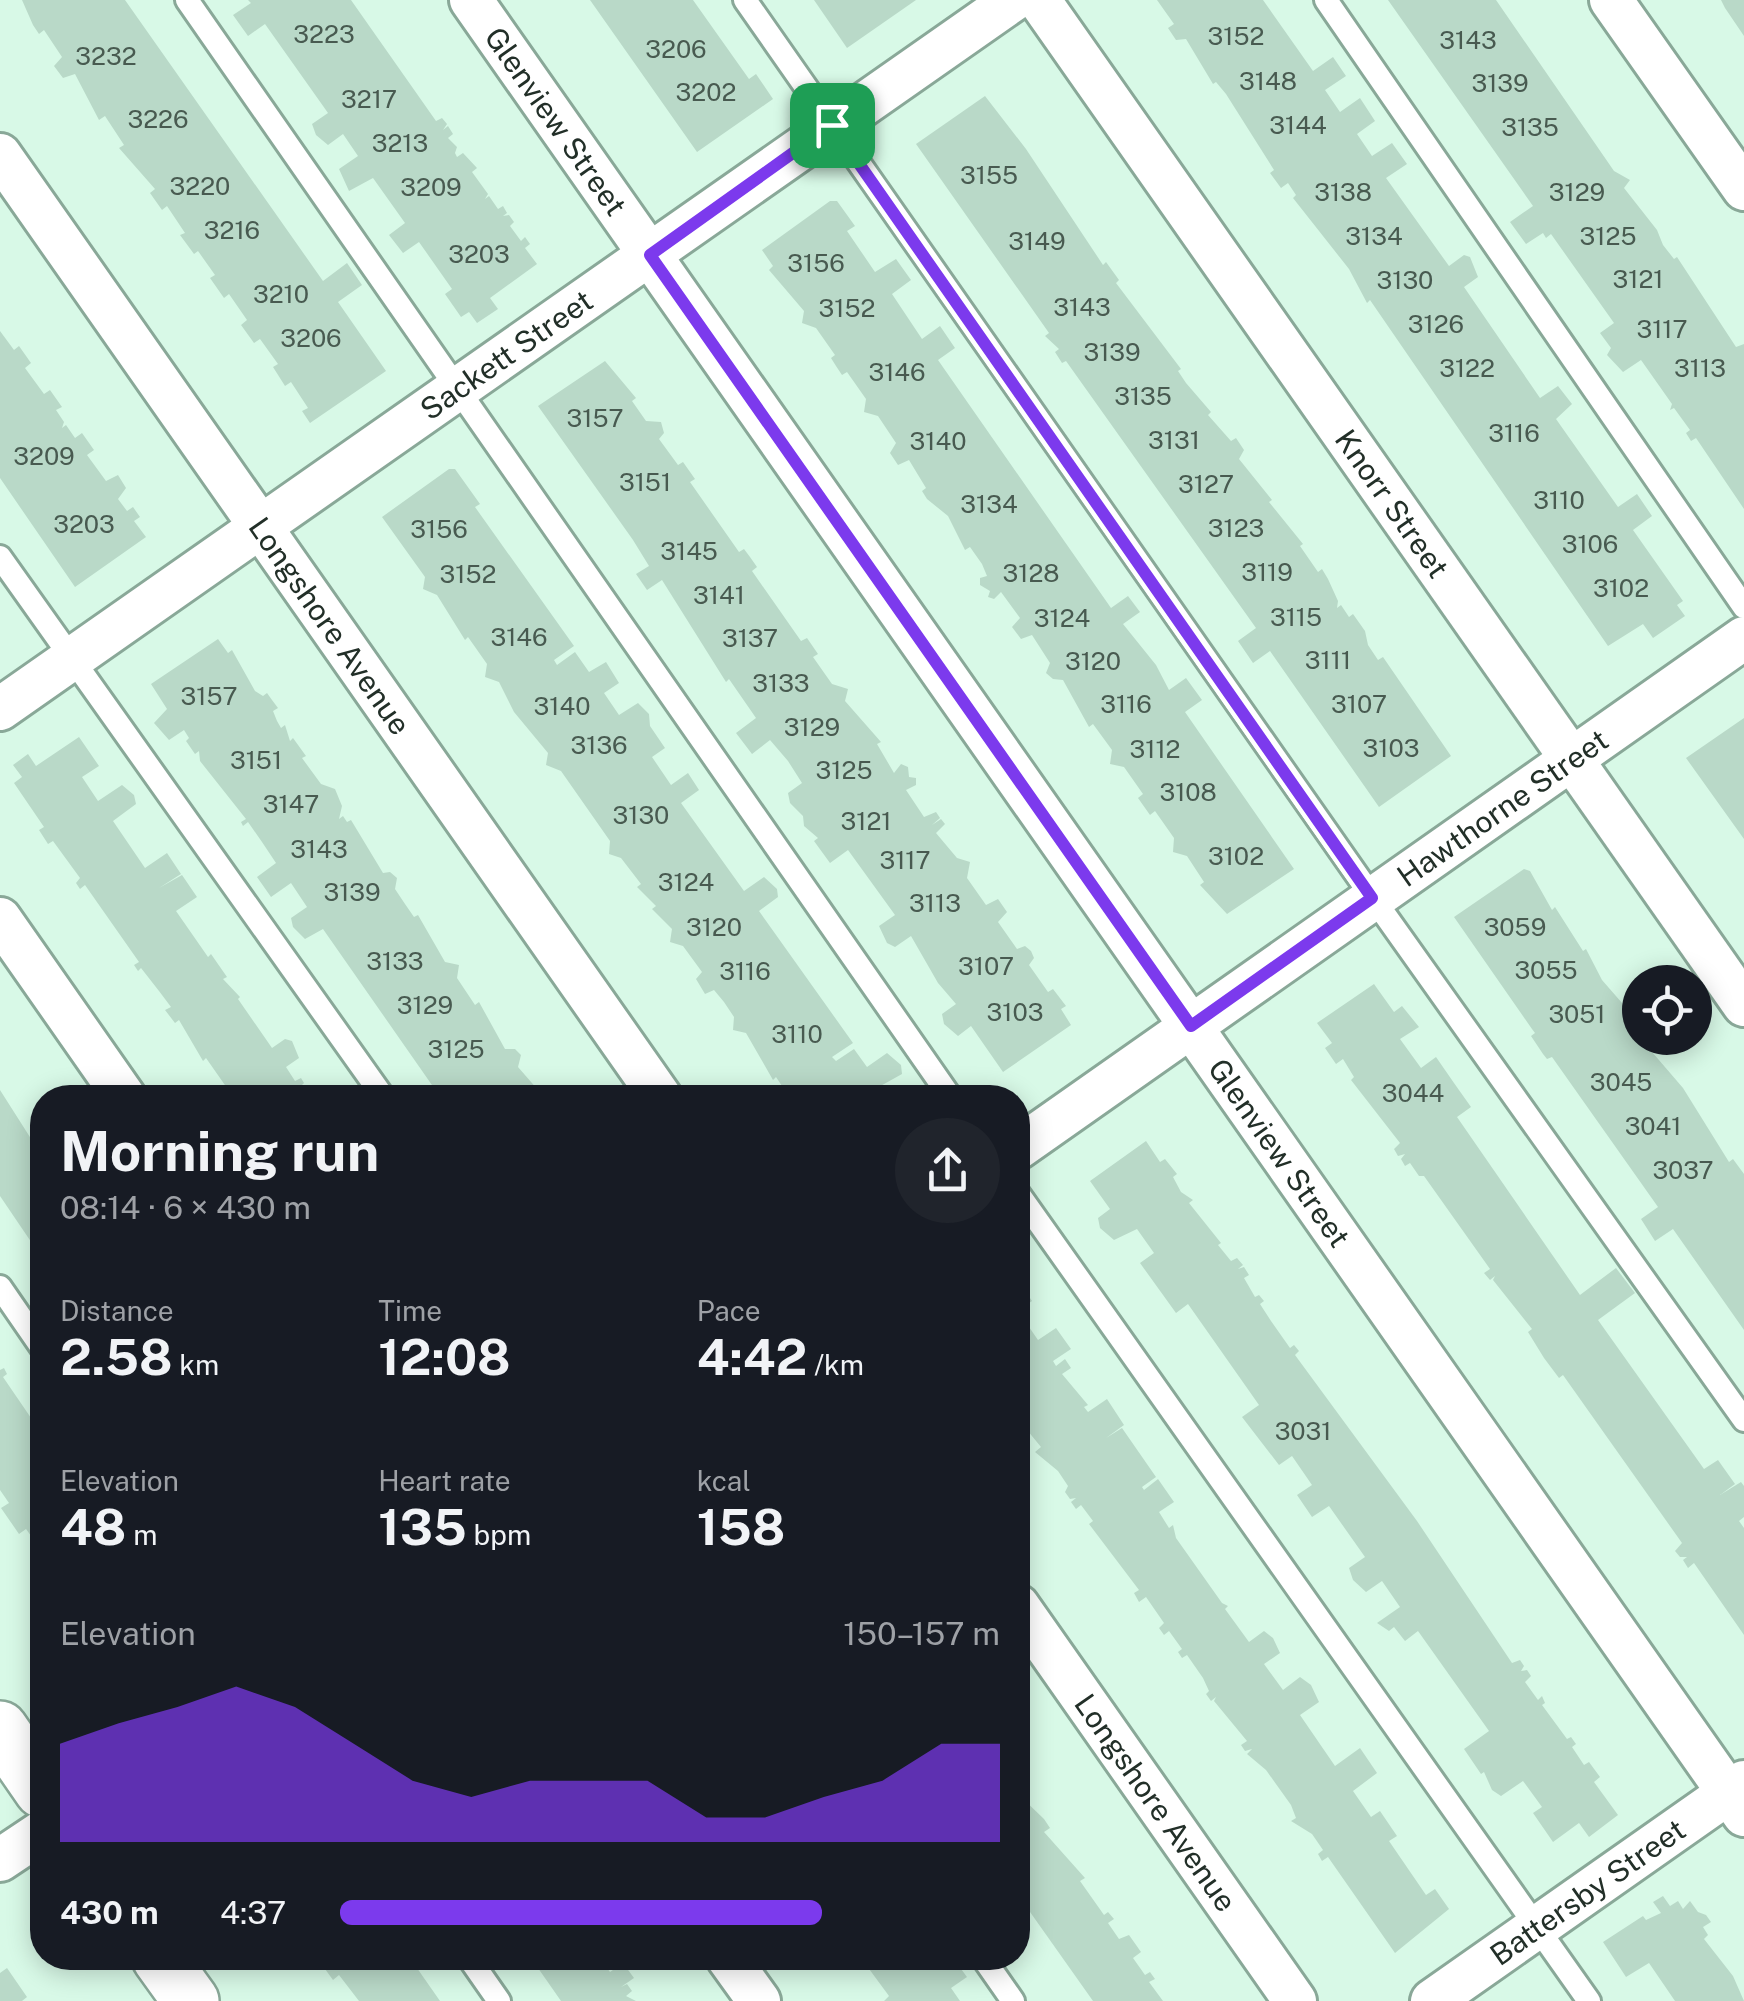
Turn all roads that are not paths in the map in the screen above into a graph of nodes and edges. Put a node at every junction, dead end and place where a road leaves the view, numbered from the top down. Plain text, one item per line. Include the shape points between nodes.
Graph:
1 (186, 0) edge
2 (471, 0) edge
3 (745, 0) edge
4 (1012, 0) edge
5 (1038, 0) edge
6 (1326, 0) edge
7 (1611, 0) edge
8 (832, 125) junction
9 (0, 155) edge
10 (1744, 190) edge
11 (650, 255) junction
12 (458, 387) junction
13 (260, 526) junction
14 (0, 557) edge
15 (1744, 606) edge
16 (1744, 638) edge
17 (72, 659) junction
18 (0, 709) edge
19 (1571, 759) junction
20 (1372, 898) junction
21 (0, 919) edge
22 (1744, 1006) edge
23 (1191, 1026) junction
24 (116, 1085) edge
25 (375, 1085) edge
26 (652, 1085) edge
27 (942, 1085) edge
28 (1030, 1140) edge
29 (1030, 1210) edge
30 (0, 1288) edge
31 (30, 1331) edge
32 (1744, 1420) edge
33 (1030, 1623) edge
34 (0, 1729) edge
35 (30, 1773) edge
36 (1739, 1797) edge
37 (30, 1840) edge
38 (0, 1860) edge
39 (1538, 1927) junction
40 (168, 1970) edge
41 (477, 1970) edge
42 (737, 1970) edge
43 (991, 1970) edge
44 (190, 2001) edge
45 (499, 2001) edge
46 (759, 2001) edge
47 (1014, 2001) edge
48 (1295, 2001) edge
49 (1432, 2001) edge
50 (1589, 2001) edge

1 - 12 lane
2 - 11 street, Glenview Street
3 - 8 lane
4 - 8 street, Sackett Street
5 - 19 street, Knorr Street
6 - 15 lane
7 - 10 street
8 - 11 street, Sackett Street
8 - 20 lane
9 - 13 street, Longshore Avenue
11 - 12 street, Sackett Street
11 - 23 street, Glenview Street
12 - 13 street, Sackett Street
12 - 27 lane
13 - 17 street, Sackett Street
13 - 26 street, Longshore Avenue
14 - 17 lane
16 - 19 street, Hawthorne Street
17 - 18 street, Sackett Street
17 - 25 lane
19 - 20 street, Hawthorne Street
19 - 22 street, Knorr Street
20 - 23 street, Hawthorne Street
20 - 32 lane
21 - 24 street
23 - 28 street, Hawthorne Street
23 - 36 street, Glenview Street
29 - 39 lane
30 - 31 lane
33 - 48 street, Longshore Avenue
34 - 35 street
36 - 39 street, Battersby Street
37 - 38 street
39 - 49 street, Battersby Street
39 - 50 lane
40 - 44 street
41 - 45 lane
42 - 46 street
43 - 47 lane

